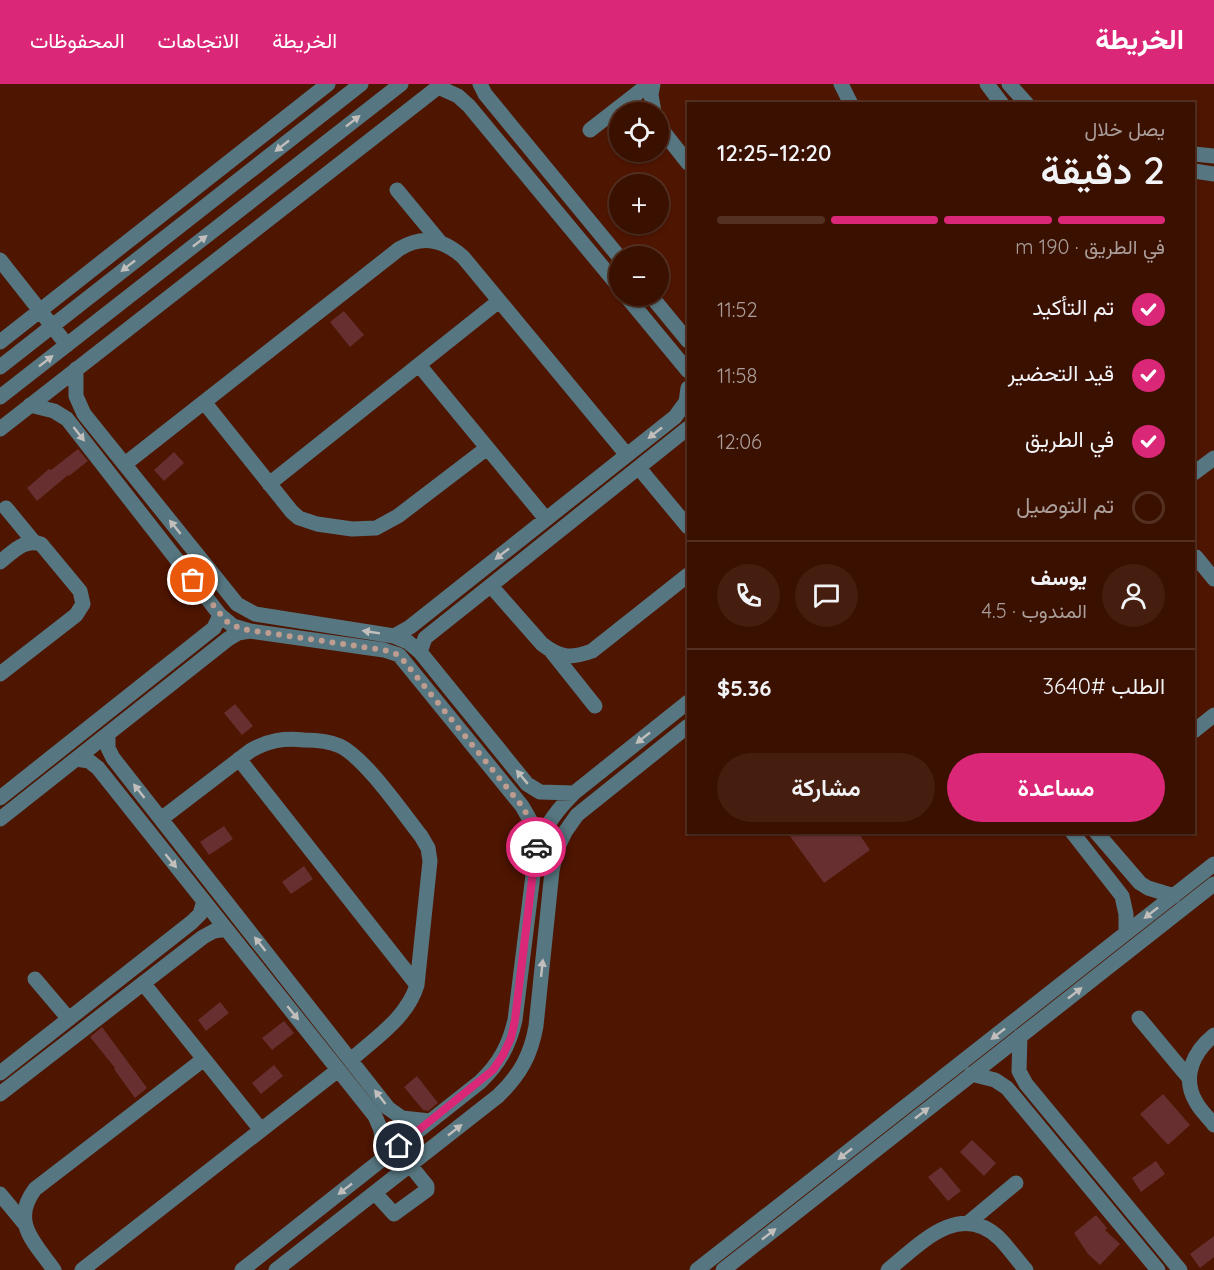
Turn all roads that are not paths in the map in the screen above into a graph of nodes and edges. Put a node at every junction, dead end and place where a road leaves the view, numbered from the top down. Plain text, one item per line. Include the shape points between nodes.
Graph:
1 (328, 84) edge
2 (361, 84) edge
3 (401, 84) edge
4 (651, 84) edge
5 (841, 84) edge
6 (1009, 84) edge
7 (440, 86) edge
8 (994, 86) edge
9 (482, 89) edge
10 (652, 102) edge
11 (850, 102) edge
12 (1001, 102) edge
13 (1025, 102) edge
14 (469, 106) junction
15 (590, 130) dead end
16 (669, 139) edge
17 (1195, 154) edge
18 (1214, 156) edge
19 (687, 162) edge
20 (1195, 171) edge
21 (1214, 174) edge
22 (397, 190) dead end
23 (440, 242) junction
24 (610, 246) edge
25 (0, 260) edge
26 (609, 275) edge
27 (499, 301) junction
28 (634, 306) edge
29 (659, 306) edge
30 (40, 310) junction
31 (52, 326) junction
32 (687, 340) edge
33 (0, 342) edge
34 (67, 345) junction
35 (419, 365) junction
36 (0, 367) edge
37 (76, 369) junction
38 (687, 370) edge
39 (0, 397) edge
40 (204, 402) junction
41 (687, 402) edge
42 (30, 405) junction
43 (675, 417) junction
44 (0, 429) edge
45 (687, 429) edge
46 (487, 448) junction
47 (627, 455) junction
48 (1214, 458) edge
49 (125, 464) junction
50 (639, 468) junction
51 (1195, 472) edge
52 (269, 484) junction
53 (6, 508) dead end
54 (546, 519) junction
55 (687, 525) edge
56 (34, 542) junction
57 (1196, 557) dead end
58 (0, 562) edge
59 (687, 576) edge
60 (1214, 579) edge
61 (491, 586) junction
62 (220, 615) junction
63 (250, 631) junction
64 (394, 636) junction
65 (420, 652) junction
66 (552, 652) junction
67 (0, 674) edge
68 (687, 703) edge
69 (595, 706) dead end
70 (1214, 715) edge
71 (687, 727) edge
72 (1195, 730) edge
73 (108, 734) junction
74 (76, 759) junction
75 (239, 759) junction
76 (574, 793) junction
77 (0, 798) edge
78 (0, 819) edge
79 (161, 819) junction
80 (1074, 834) edge
81 (1098, 834) edge
82 (537, 851) junction
83 (1214, 864) edge
84 (1132, 877) junction
85 (1214, 884) edge
86 (1118, 888) junction
87 (1174, 896) junction
88 (204, 901) junction
89 (226, 929) junction
90 (1126, 933) junction
91 (525, 942) junction
92 (544, 945) junction
93 (35, 979) dead end
94 (143, 983) junction
95 (417, 985) junction
96 (1139, 1018) dead end
97 (69, 1019) junction
98 (1214, 1035) edge
99 (1020, 1036) junction
100 (204, 1059) junction
101 (351, 1060) junction
102 (338, 1070) junction
103 (0, 1073) edge
104 (971, 1074) junction
105 (1189, 1078) junction
106 (1032, 1091) junction
107 (0, 1094) edge
108 (1019, 1102) junction
109 (430, 1121) junction
110 (1214, 1125) edge
111 (261, 1130) junction
112 (384, 1158) junction
113 (410, 1165) junction
114 (1016, 1183) dead end
115 (803, 1187) junction
116 (375, 1193) junction
117 (0, 1194) edge
118 (813, 1199) junction
119 (24, 1223) junction
120 (968, 1223) junction
121 (54, 1270) edge
122 (82, 1270) edge
123 (242, 1270) edge
124 (276, 1270) edge
125 (697, 1270) edge
126 (723, 1270) edge
127 (888, 1270) edge
128 (1026, 1270) edge
129 (1158, 1270) edge
130 (1180, 1270) edge

1 - 30 street
2 -> 31 street
34 -> 3 street
4 - 10 street
4 - 15 street
5 - 11 street
6 - 13 street
7 - 14 street
7 - 37 street
8 - 12 street
9 - 14 street
9 - 24 street
14 - 26 street
16 - 19 street
17 - 18 street
20 - 21 street
22 - 23 street
23 - 27 street via 463,257
23 - 40 street via 419,241 399,249
25 - 30 street
27 - 35 street
27 - 47 street
28 - 38 street
29 - 32 street
30 - 31 street
30 - 33 street
31 - 34 street
31 - 36 street
39 -> 34 street
35 - 46 street
35 - 52 street
37 - 42 street
37 - 49 street via 80,408
40 - 49 street
40 - 52 street
41 - 43 street
42 - 44 street
42 -> 62 street via 67,419
43 - 45 street
43 -> 47 street
45 - 50 street
46 - 52 street via 388,524 364,530 299,518
46 - 54 street
47 - 54 street
48 - 51 street
64 -> 49 street via 243,609
50 - 55 street
50 - 61 street
53 - 56 street
54 -> 64 street
56 - 58 street via 21,546
56 - 67 street via 46,549 80,591 83,604 76,615
57 - 60 street
59 - 66 street via 592,651 577,657
61 - 65 street via 425,638
61 - 66 street
62 - 63 street via 233,626
62 - 77 street via 214,628
63 - 73 street via 228,639
63 - 82 street via 399,655 522,806 530,820
64 - 65 street
76 -> 65 street via 547,794 533,789
66 - 69 street
68 -> 76 street
70 - 72 street
71 - 92 street via 585,809 565,832 552,871
73 - 74 street
79 -> 73 street via 110,753
74 - 78 street
74 -> 88 street via 89,761 98,768
75 - 79 street
75 - 95 street
75 - 95 street via 279,739 326,741 339,746 361,761 414,827 425,841 430,861
76 - 82 street via 544,829
101 -> 79 street
80 - 86 street
81 - 84 street
82 - 91 street
83 - 87 street
84 - 86 street
84 - 87 street via 1148,888
99 -> 85 street
86 - 90 street via 1125,905
87 -> 90 street
88 - 89 street
88 - 97 street via 192,922
89 - 94 street via 209,933
89 -> 102 street
90 -> 115 street
91 - 92 street
91 - 109 street via 515,1020 503,1055 480,1082
113 -> 92 street via 498,1096 525,1065 536,1026
93 - 97 street
94 - 100 street
94 - 107 street
95 - 101 street via 401,1015
96 - 105 street
97 - 103 street
98 - 105 street via 1196,1052
99 - 104 street
99 - 106 street via 1019,1071
100 - 111 street
100 - 119 street via 35,1189 26,1204
109 -> 101 street via 402,1118 394,1113
102 - 111 street
102 - 112 street via 379,1122
104 - 108 street via 1001,1083
118 -> 104 street
105 - 110 street via 1196,1103
106 - 108 street
106 - 130 street
108 - 129 street
109 - 112 street
111 - 122 street
112 -> 123 street
113 - 116 street
113 - 116 street via 427,1190 394,1214
114 - 120 street
115 - 118 street
115 - 125 street
116 - 124 street
117 - 119 street
126 -> 118 street
119 - 121 street
120 - 127 street via 936,1232
120 - 128 street via 999,1238

